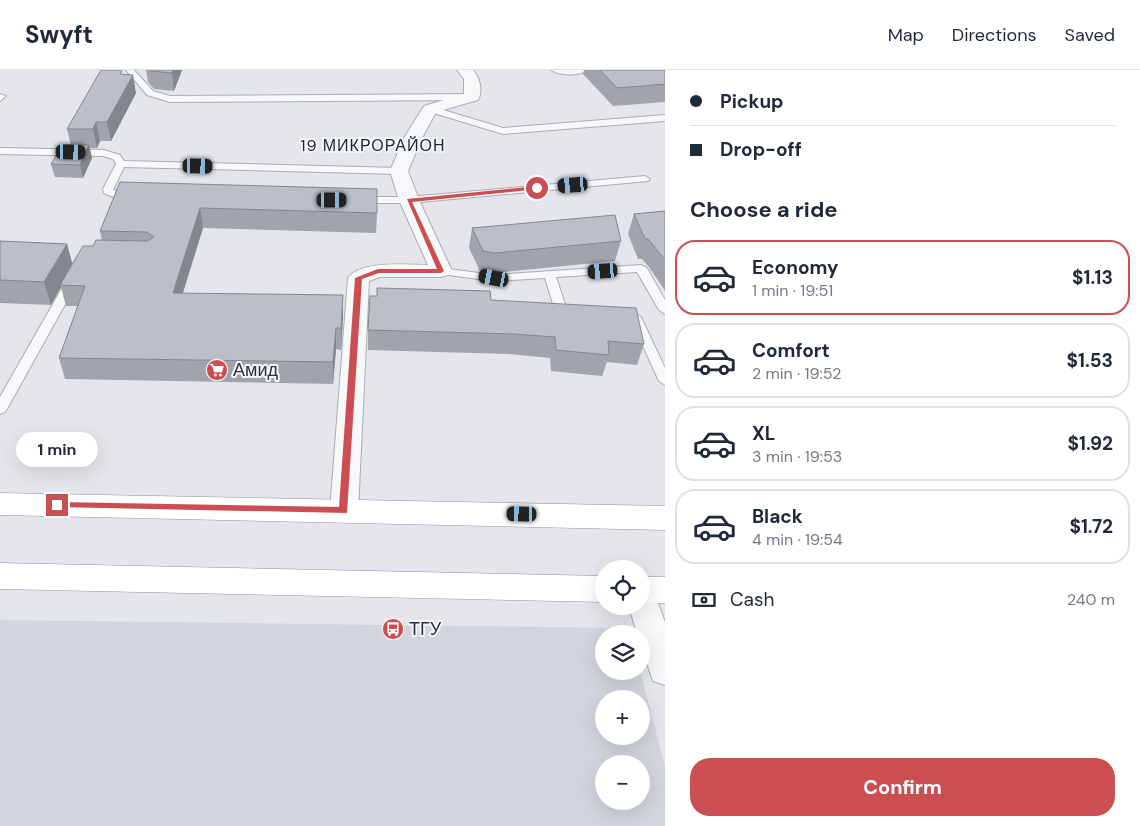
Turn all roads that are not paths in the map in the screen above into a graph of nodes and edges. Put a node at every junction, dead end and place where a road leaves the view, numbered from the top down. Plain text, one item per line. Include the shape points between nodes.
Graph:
1 (130, 70) edge
2 (464, 70) edge
3 (555, 70) edge
4 (584, 70) edge
5 (472, 96) junction
6 (430, 109) junction
7 (665, 118) edge
8 (0, 151) edge
9 (121, 164) junction
10 (400, 171) junction
11 (645, 178) dead end
12 (148, 196) edge
13 (351, 200) edge
14 (409, 200) junction
15 (441, 271) junction
16 (77, 273) edge
17 (549, 274) junction
18 (665, 310) edge
19 (581, 317) edge
20 (617, 317) edge
21 (665, 381) edge
22 (0, 409) edge
23 (0, 504) edge
24 (344, 511) junction
25 (665, 518) edge
26 (0, 576) edge
27 (595, 589) edge
28 (650, 590) edge
29 (665, 590) edge
30 (647, 615) edge
31 (665, 670) edge

1 - 5 lane via 150,93 170,99
2 - 5 street via 472,78
3 - 4 lane
5 - 6 street
6 - 7 lane via 503,131
6 - 10 street via 413,138
8 - 9 lane via 104,153 117,157
9 - 10 lane
9 - 12 lane via 109,193
10 - 14 street
11 - 14 lane
13 - 14 lane
14 - 15 street
15 - 17 lane via 494,278
15 - 24 street via 378,271 359,278
16 - 22 lane
17 - 18 lane via 641,268
17 - 19 lane via 564,317
20 - 21 lane via 635,317
23 - 24 highway
24 - 25 highway
26 - 27 highway
28 - 29 highway
30 - 31 street

